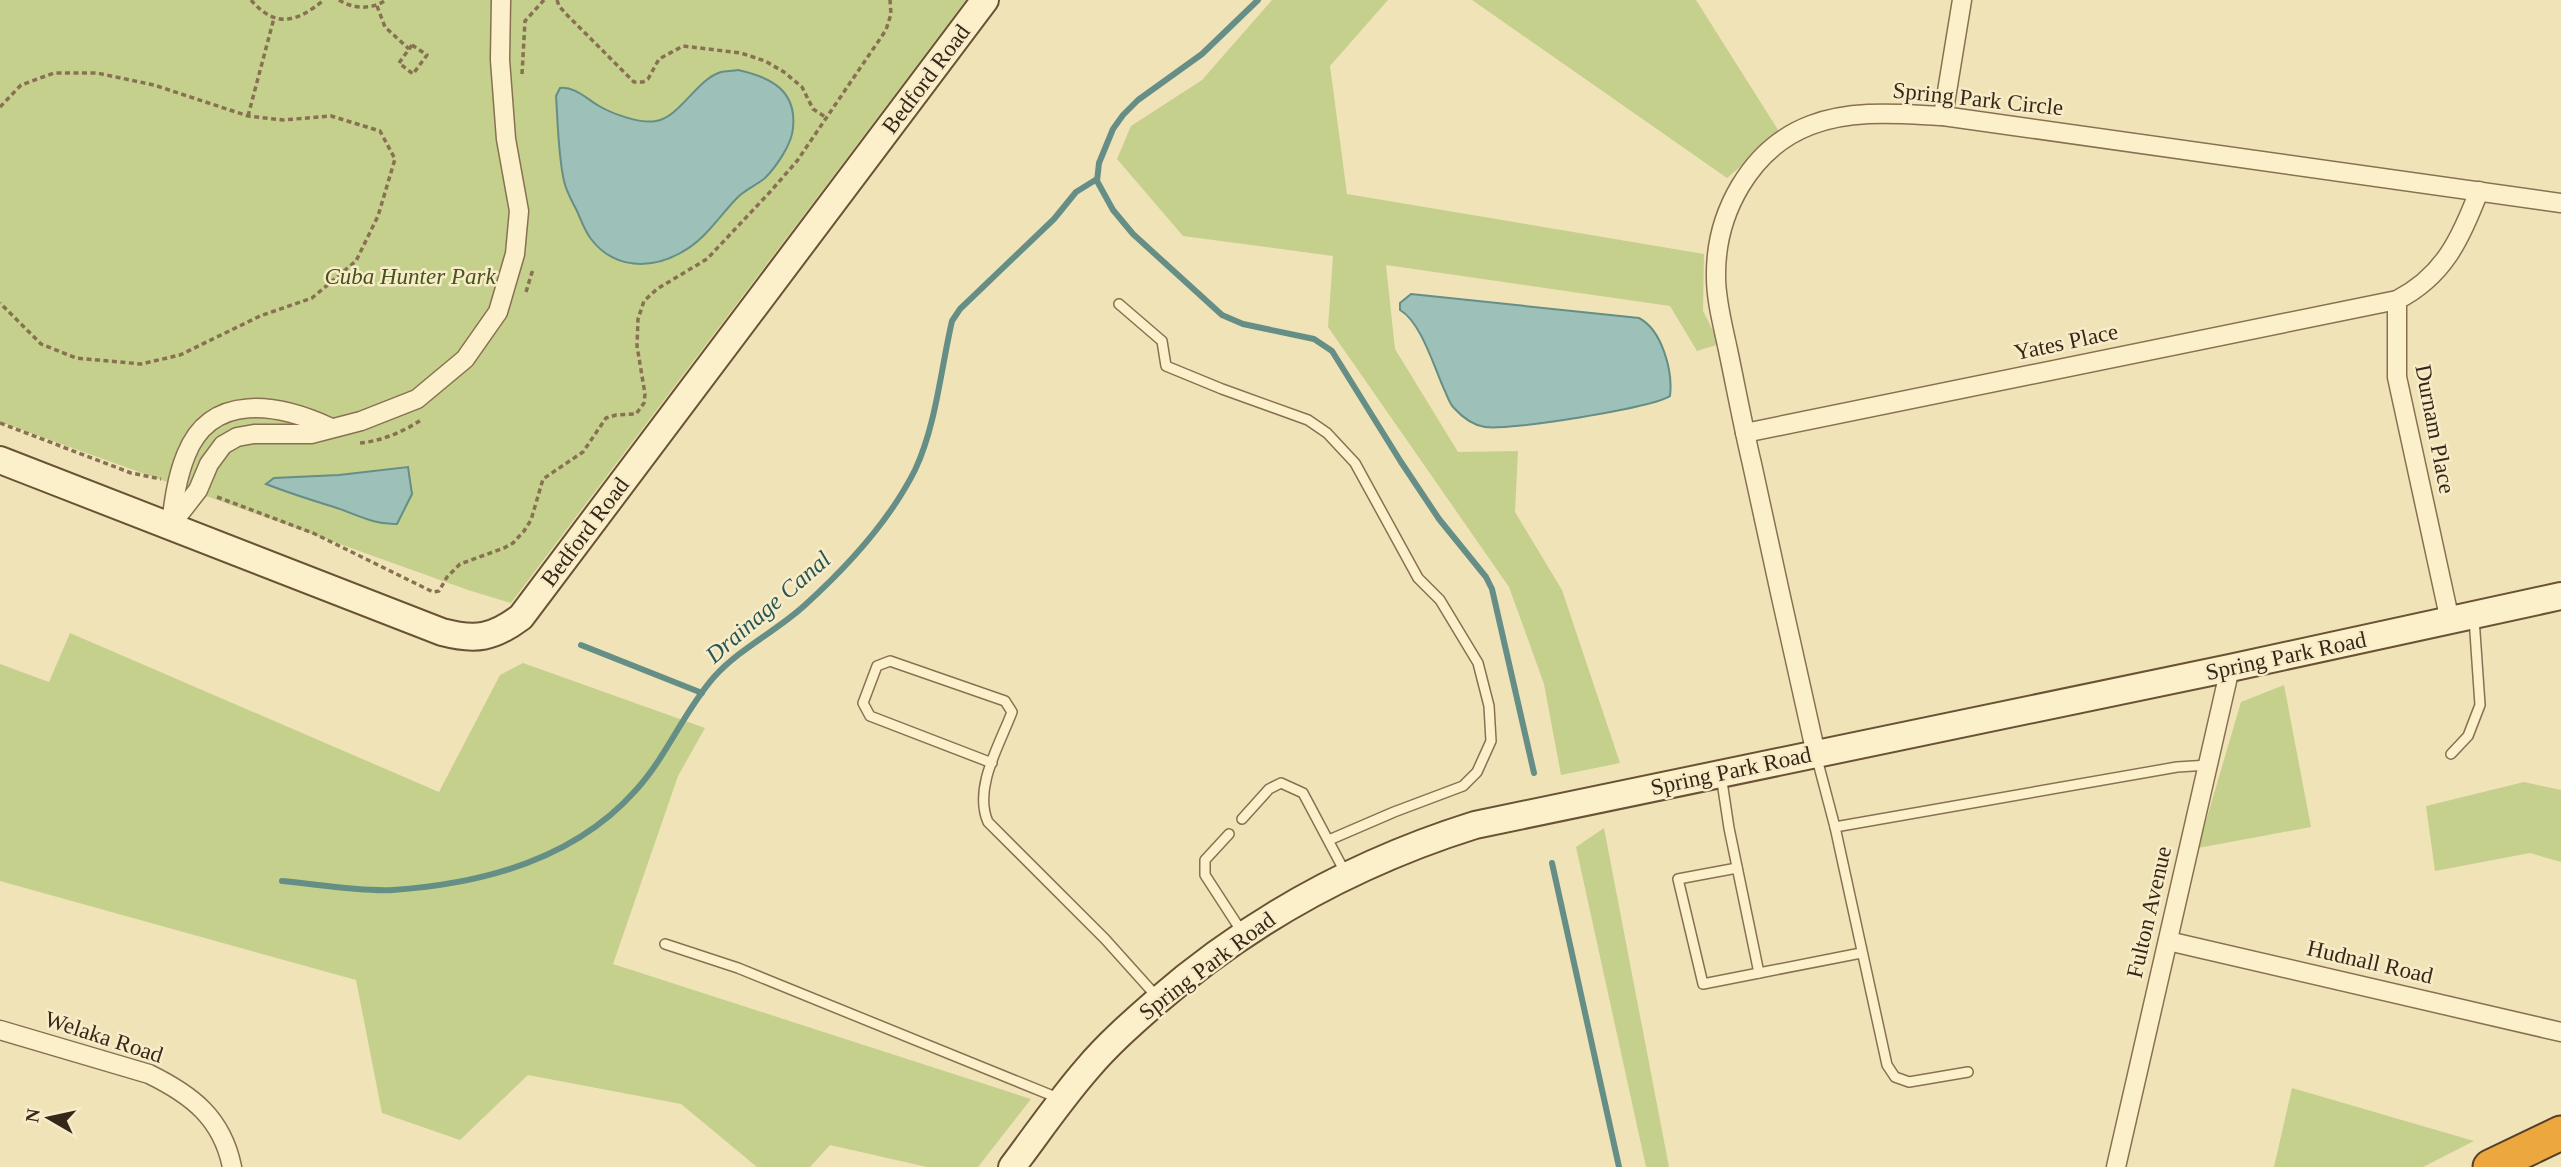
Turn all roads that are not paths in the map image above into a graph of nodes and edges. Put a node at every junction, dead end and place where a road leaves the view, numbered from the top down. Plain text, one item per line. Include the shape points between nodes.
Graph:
1 (501, 0) edge
2 (985, 0) edge
3 (1962, 0) edge
4 (1943, 116) junction
5 (2479, 191) junction
6 (2561, 203) edge
7 (2397, 300) junction
8 (1119, 304) dead end
9 (329, 428) junction
10 (1745, 433) junction
11 (0, 460) edge
12 (170, 526) junction
13 (2561, 596) edge
14 (2462, 618) junction
15 (2230, 668) junction
16 (1816, 754) junction
17 (2451, 754) dead end
18 (992, 763) junction
19 (2209, 765) junction
20 (1721, 772) junction
21 (1242, 819) dead end
22 (1835, 827) junction
23 (1228, 834) dead end
24 (1329, 840) junction
25 (1737, 868) junction
26 (1347, 875) junction
27 (1243, 933) junction
28 (2168, 941) junction
29 (665, 944) dead end
30 (1861, 953) junction
31 (1759, 973) junction
32 (1159, 1000) junction
33 (0, 1030) edge
34 (2561, 1032) edge
35 (1968, 1072) dead end
36 (1063, 1100) junction
37 (2561, 1133) edge
38 (232, 1167) edge
39 (1012, 1167) edge
40 (2116, 1167) edge
41 (2490, 1167) edge

1 - 9 street via 506,139 519,211 516,254 499,312 465,359 417,399
2 - 12 main road, Bedford Road via 521,617 504,630 465,639 442,632
3 - 4 street
4 - 5 street, Spring Park Circle
4 - 10 street, Spring Park Circle via 1865,114 1812,125 1763,157 1744,180 1722,226 1716,279
5 - 6 street, Spring Park Circle
5 - 7 street via 2463,233 2438,270
7 - 10 street, Yates Place
7 - 14 street, Durnam Place via 2397,377
8 - 24 lane via 1162,341 1166,366 1308,420 1327,433 1355,463 1419,578 1440,600 1478,663 1489,706 1491,741 1477,772 1463,786
9 - 12 street via 312,434 254,434 223,445 198,491
9 - 12 street via 308,418 258,407 232,409 205,423 186,452
10 - 16 street, Spring Park Circle
11 - 12 main road, Bedford Road
13 - 14 main road, Spring Park Road
14 - 15 main road, Spring Park Road
14 - 17 lane via 2480,705 2468,736
15 - 16 main road, Spring Park Road
15 - 19 street, Fulton Avenue
16 - 20 main road, Spring Park Road
16 - 22 lane
18 - 18 lane via 1012,712 1005,701 890,661 877,666 863,704 870,716
18 - 32 lane via 982,809 988,822
19 - 22 lane
19 - 28 street, Fulton Avenue
20 - 25 lane
20 - 26 main road, Spring Park Road via 1475,825
21 - 24 lane via 1269,789 1281,783 1303,793
22 - 30 lane
23 - 27 lane via 1205,860 1205,875
24 - 26 lane
25 - 31 lane
25 - 31 lane via 1678,879 1703,984
26 - 27 main road, Spring Park Road
27 - 32 main road, Spring Park Road
28 - 34 street, Hudnall Road
28 - 40 street, Fulton Avenue
29 - 36 lane via 738,968
30 - 31 lane
30 - 35 lane via 1886,1065 1895,1077 1909,1082
32 - 36 main road, Spring Park Road via 1096,1060
33 - 38 street, Welaka Road via 149,1074 171,1085 214,1121
36 - 39 main road, Spring Park Road
37 - 41 highway

